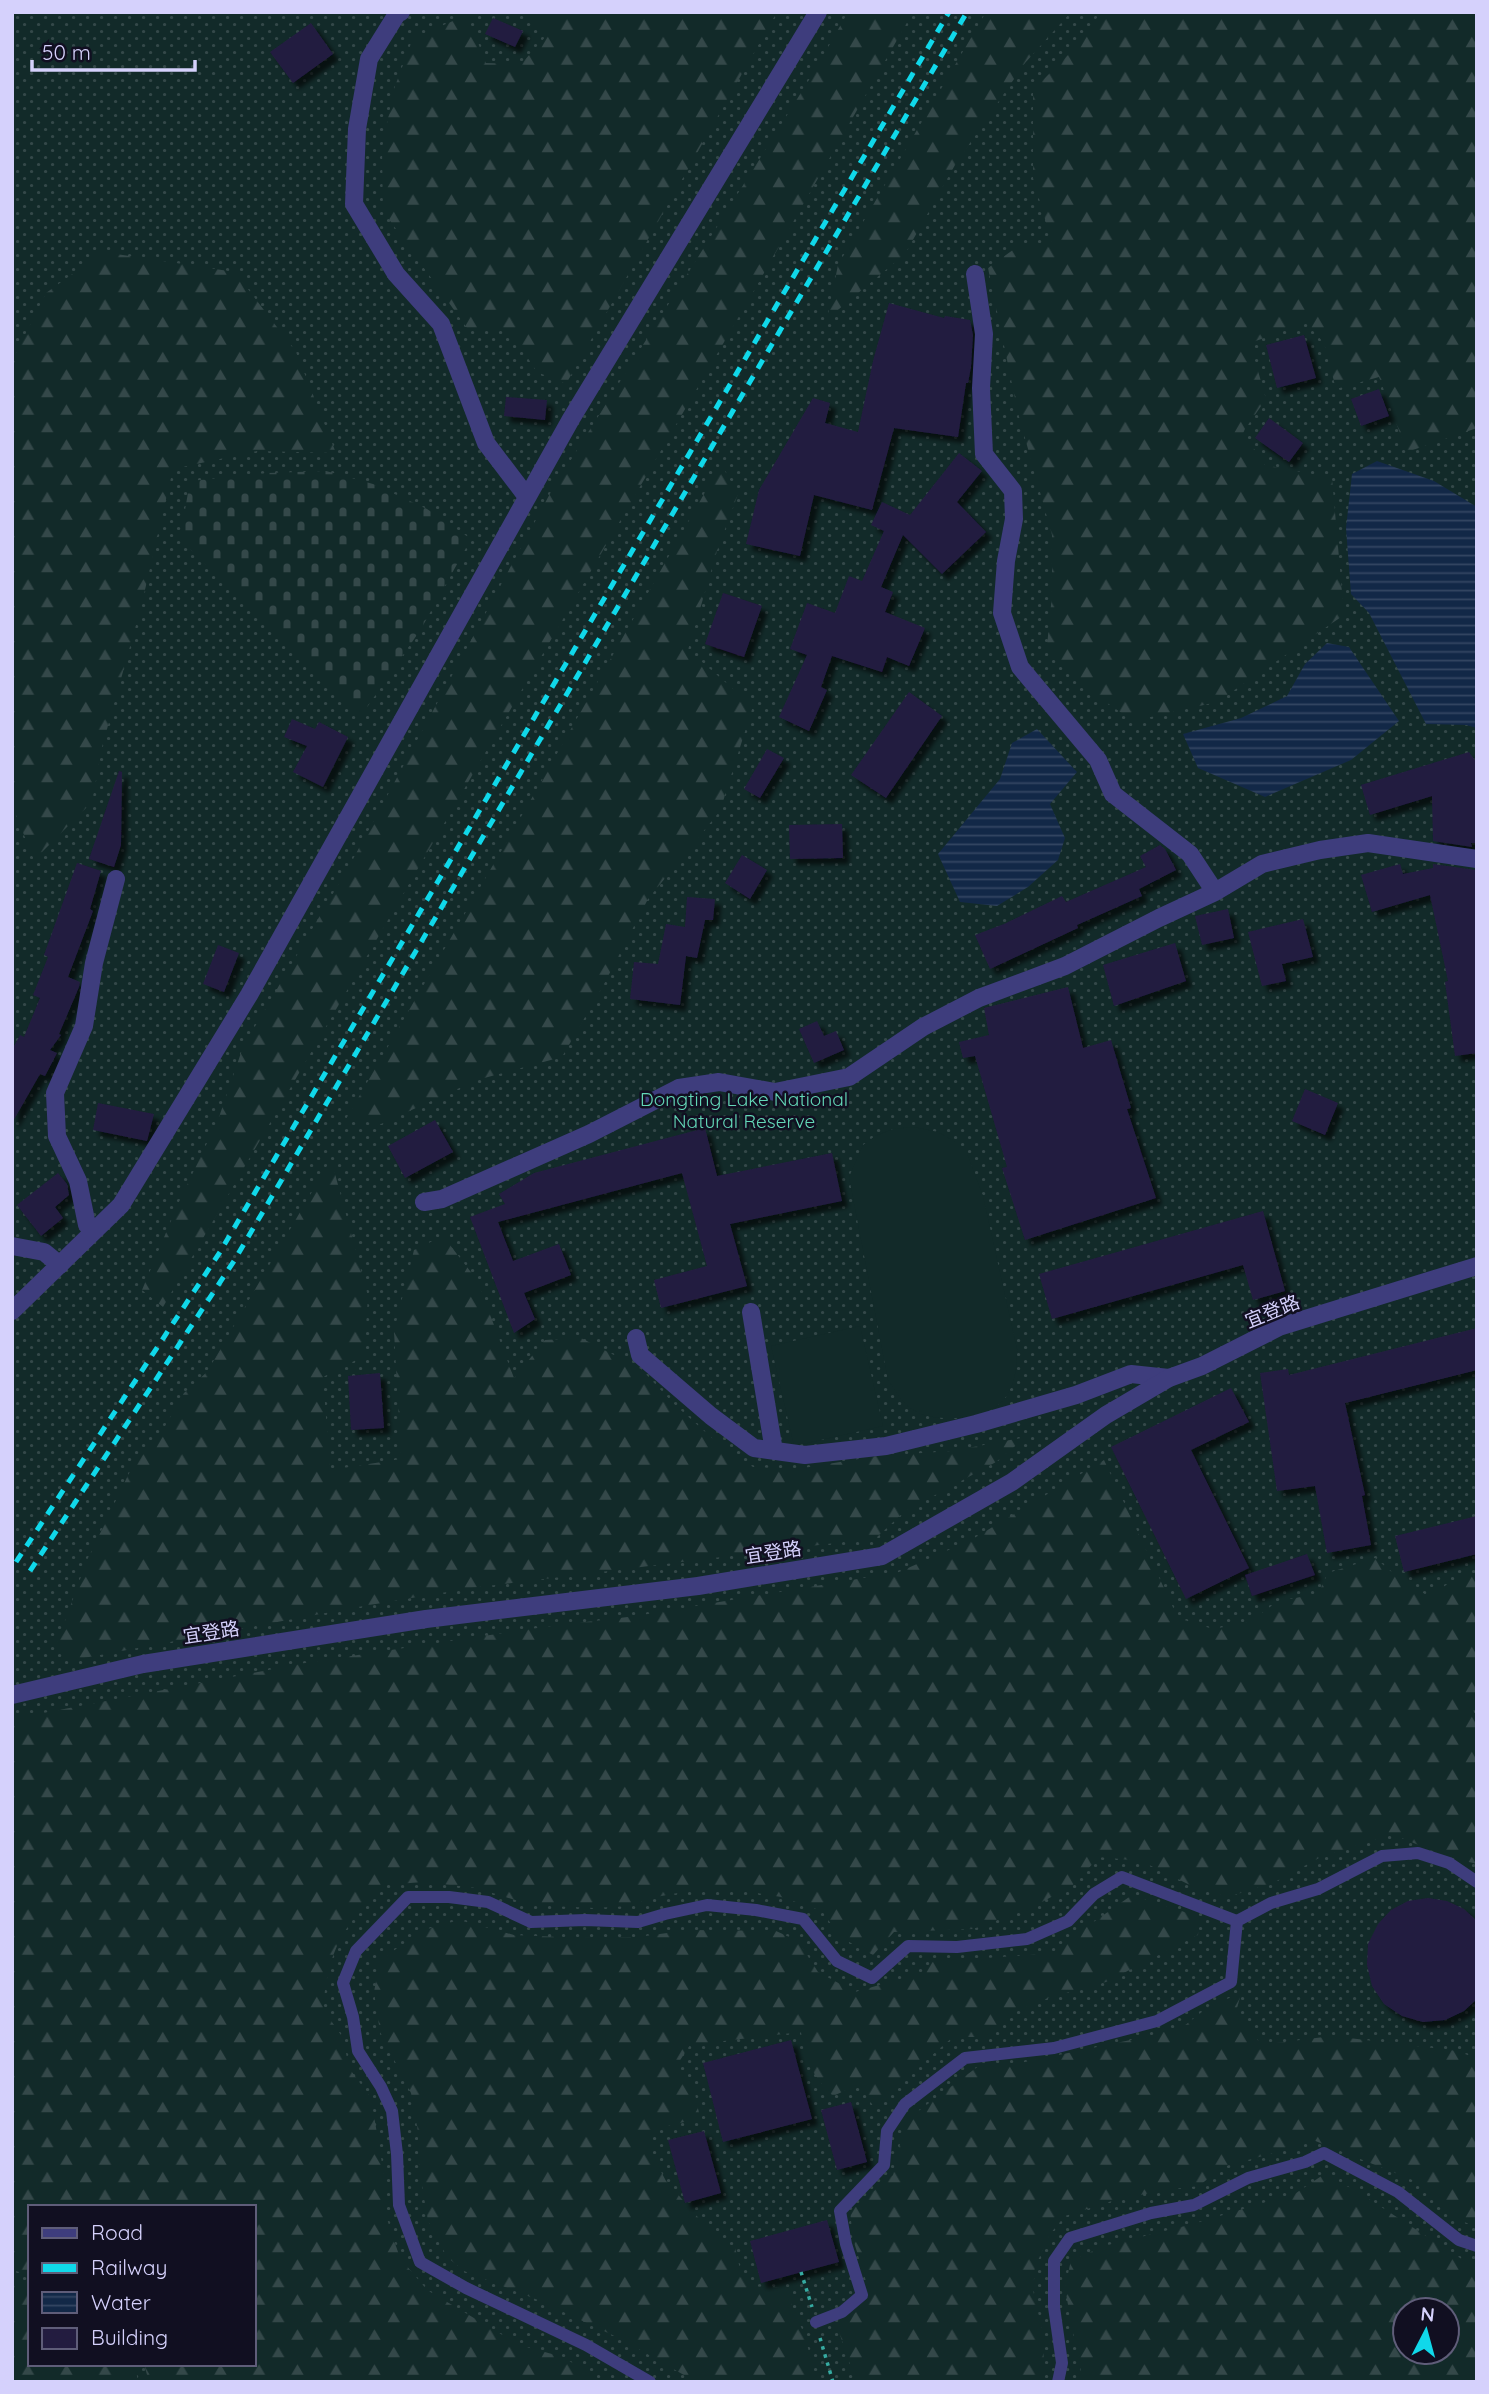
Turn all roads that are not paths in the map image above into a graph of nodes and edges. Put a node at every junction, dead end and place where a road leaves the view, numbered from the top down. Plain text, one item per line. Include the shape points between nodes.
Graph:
1 (401, 12) edge
2 (818, 12) edge
3 (975, 274) dead end
4 (527, 496) junction
5 (1477, 859) edge
6 (116, 879) dead end
7 (1215, 892) junction
8 (425, 1202) dead end
9 (87, 1225) dead end
10 (12, 1246) edge
11 (60, 1265) junction
12 (1477, 1266) edge
13 (12, 1311) edge
14 (751, 1312) dead end
15 (636, 1338) dead end
16 (1169, 1378) junction
17 (774, 1451) junction
18 (12, 1695) edge
19 (1477, 1882) edge
20 (1237, 1921) junction
21 (1477, 2246) edge
22 (816, 2322) dead end
23 (650, 2382) edge
24 (1058, 2382) edge

1 - 4 street via 369,59 358,129 354,204 396,274 441,324 486,443
2 - 4 street
3 - 7 street via 984,334 984,454 1013,491 1014,519 1002,613 1020,667 1098,760 1113,794 1190,854
4 - 11 street via 249,995 121,1205
5 - 7 street via 1368,843 1262,864
6 - 9 street via 94,963 84,1026 55,1093 57,1136 78,1181
7 - 8 street via 1065,966 979,998 923,1027 849,1077 775,1092 719,1083 679,1088 589,1134 442,1199
10 - 11 street via 44,1252
11 - 13 street
12 - 16 street, 宜登路 via 1279,1327
14 - 17 street
15 - 17 street via 640,1355 711,1416 754,1448
16 - 17 street via 1131,1374 1076,1395 886,1446 804,1455
16 - 18 street, 宜登路 via 1106,1415 1012,1482 882,1556 698,1586 426,1619 143,1664
19 - 20 lane via 1449,1863 1418,1853 1382,1856
20 - 22 lane via 1231,1982 1157,2021 1054,2048 965,2058 905,2104 887,2132 884,2165 840,2211 862,2295 842,2312
20 - 23 lane via 1122,1877 1094,1894 1068,1921 1027,1939 957,1947 908,1946 872,1978 837,1961 803,1919 757,1910 707,1905 638,1922 531,1922 488,1902 408,1897 356,1951 343,1983 359,2050 392,2110 399,2205 420,2262
21 - 24 lane via 1459,2240 1398,2192 1324,2153 1248,2178 1194,2205 1070,2238 1054,2261 1054,2307 1062,2362

